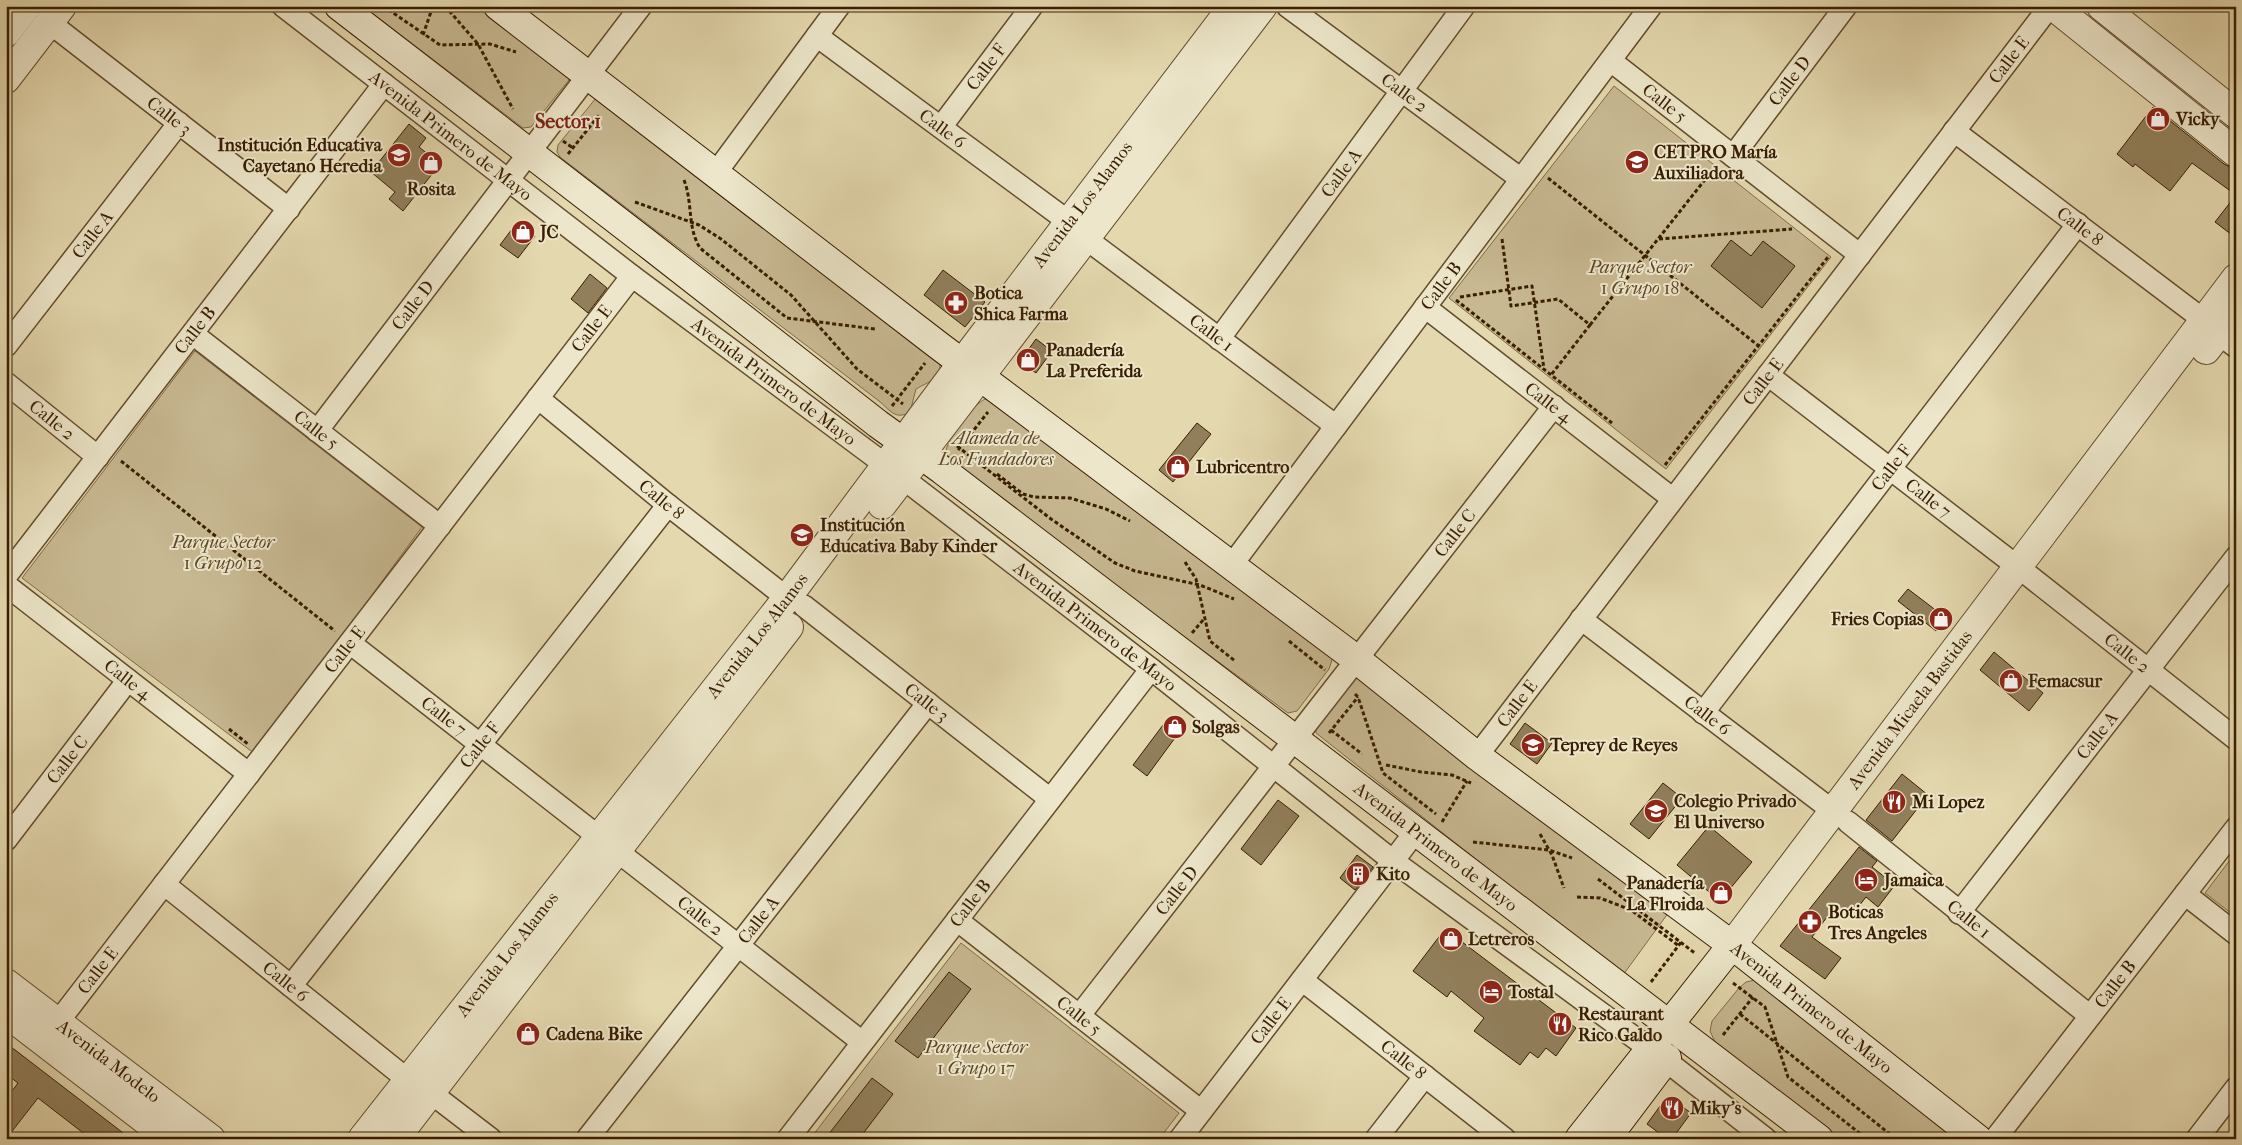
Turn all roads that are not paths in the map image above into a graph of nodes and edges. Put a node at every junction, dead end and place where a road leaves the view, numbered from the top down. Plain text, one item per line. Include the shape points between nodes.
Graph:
1 (282, 6) edge
2 (339, 6) edge
3 (498, 6) edge
4 (641, 6) edge
5 (839, 6) edge
6 (1032, 6) edge
7 (1233, 6) edge
8 (1263, 6) edge
9 (1287, 6) edge
10 (1464, 6) edge
11 (1652, 6) edge
12 (1846, 6) edge
13 (2052, 6) edge
14 (2101, 6) edge
15 (56, 14) edge
16 (817, 36) junction
17 (1611, 61) junction
18 (589, 77) junction
19 (6, 79) edge
20 (384, 84) junction
21 (1402, 90) junction
22 (2236, 114) edge
23 (179, 123) junction
24 (941, 127) junction
25 (1954, 131) junction
26 (537, 144) junction
27 (2236, 153) edge
28 (1724, 162) junction
29 (715, 174) junction
30 (509, 181) junction
31 (1532, 182) junction
32 (289, 209) junction
33 (2078, 224) junction
34 (1077, 230) junction
35 (1860, 255) junction
36 (632, 276) junction
37 (2236, 278) edge
38 (1425, 307) junction
39 (2236, 312) edge
40 (192, 334) junction
41 (2220, 334) edge
42 (1218, 338) junction
43 (6, 346) edge
44 (1773, 368) junction
45 (971, 370) junction
46 (6, 383) edge
47 (538, 398) junction
48 (1554, 406) junction
49 (1336, 426) junction
50 (317, 430) junction
51 (101, 452) junction
52 (922, 455) junction
53 (1891, 468) junction
54 (894, 472) junction
55 (1673, 499) junction
56 (668, 504) junction
57 (440, 526) junction
58 (2236, 557) edge
59 (1231, 566) junction
60 (2025, 573) junction
61 (6, 576) edge
62 (6, 585) edge
63 (796, 602) junction
64 (1581, 619) junction
65 (350, 643) junction
66 (1366, 667) junction
67 (1151, 669) junction
68 (2148, 670) junction
69 (128, 680) junction
70 (928, 703) junction
71 (1703, 713) junction
72 (2236, 739) edge
73 (480, 745) junction
74 (1303, 745) junction
75 (1477, 756) junction
76 (1272, 765) junction
77 (249, 774) junction
78 (1050, 799) junction
79 (1840, 817) junction
80 (2236, 828) edge
81 (1430, 831) junction
82 (6, 840) edge
83 (608, 844) junction
84 (1393, 861) junction
85 (164, 884) junction
86 (2184, 894) junction
87 (1959, 913) junction
88 (957, 920) junction
89 (2236, 934) edge
90 (738, 946) junction
91 (1739, 951) junction
92 (1302, 980) junction
93 (6, 983) edge
94 (291, 986) junction
95 (6, 1013) edge
96 (1079, 1016) junction
97 (2090, 1016) junction
98 (58, 1022) junction
99 (1677, 1029) junction
100 (862, 1042) junction
101 (1657, 1055) junction
102 (1425, 1076) junction
103 (419, 1087) junction
104 (2236, 1088) edge
105 (1201, 1111) junction
106 (170, 1139) edge
107 (211, 1139) edge
108 (362, 1139) edge
109 (395, 1139) edge
110 (491, 1139) edge
111 (587, 1139) edge
112 (788, 1139) edge
113 (1180, 1139) edge
114 (1376, 1139) edge
115 (1505, 1139) edge
116 (1579, 1139) edge
117 (1606, 1139) edge
118 (1766, 1139) edge
119 (1820, 1139) edge
120 (1978, 1139) edge
121 (1995, 1139) edge
122 (2196, 1139) edge

1 - 20 street, Avenida Primero de Mayo
2 - 26 main road, Avenida Primero de Mayo
3 - 18 main road, Avenida Primero de Mayo
4 - 18 street
5 - 16 street
6 - 24 street, Calle F
7 - 34 main road, Avenida Los Alamos
8 - 34 main road, Avenida Los Alamos
9 - 21 street, Calle 2
10 - 21 street, Calle A
11 - 17 street, Calle B
12 - 28 street, Calle D
13 - 25 street, Calle E
13 - 27 main road
14 - 22 main road
15 - 19 main road
15 - 23 street, Calle 3
16 - 24 street, Calle 6
16 - 29 street
17 - 28 street, Calle 5
17 - 31 street, Calle B
18 - 26 street, Calle D
18 - 29 main road, Avenida Primero de Mayo
20 - 30 street, Avenida Primero de Mayo
20 - 32 street, Calle B
21 - 31 street, Calle 2
21 - 42 street, Calle A
23 - 32 street, Calle 3
23 - 43 street, Calle A
24 - 34 street, Calle 6
25 - 33 street, Calle 8
25 - 35 street, Calle E
26 - 30 street, Calle D
26 - 52 main road, Avenida Primero de Mayo via 566,161 654,248
28 - 35 street, Calle 5
29 - 45 main road, Avenida Primero de Mayo
30 - 36 street, Avenida Primero de Mayo
30 - 50 street, Calle D
31 - 38 street, Calle B
32 - 40 street, Calle B
33 - 41 street, Calle 8
33 - 53 street, Calle F
34 - 42 street, Calle 1
34 - 45 main road, Avenida Los Alamos
35 - 44 street, Calle E
36 - 47 street, Calle E
36 - 54 street, Avenida Primero de Mayo
37 - 41 main road, Avenida Micaela Bastidas
38 - 48 street, Calle 4
38 - 49 street, Calle B
39 - 41 main road, Avenida Micaela Bastidas
40 - 50 street, Calle 5
40 - 51 street, Calle B
41 - 60 main road, Avenida Micaela Bastidas
42 - 49 street, Calle 1
44 - 53 street, Calle 7
44 - 55 street, Calle E
45 - 52 main road, Avenida Los Alamos via 945,436
45 - 59 main road, Avenida Primero de Mayo
46 - 51 street, Calle 2
47 - 56 street, Calle 8
47 - 57 street, Calle E
48 - 55 street, Calle 4
48 - 66 street, Calle C
49 - 59 street, Calle B
50 - 57 street, Calle 5
51 - 61 street, Calle B
52 - 54 main road, Avenida Los Alamos
52 - 74 main road, Avenida Primero de Mayo
53 - 60 street, Calle 7
53 - 71 street, Calle F
54 - 63 main road, Avenida Los Alamos
54 - 67 street, Avenida Primero de Mayo
55 - 64 street, Calle E
56 - 63 street, Calle 8
56 - 73 street, Calle F
57 - 65 street, Calle E
58 - 68 street, Calle A
59 - 66 main road, Avenida Primero de Mayo
60 - 68 street, Calle 2
60 - 79 main road, Avenida Micaela Bastidas
62 - 69 street, Calle 4
63 - 70 street, Calle 3
63 - 83 main road, Avenida Los Alamos
64 - 71 street, Calle 6
64 - 75 street, Calle E
65 - 73 street, Calle 7
65 - 77 street, Calle E
66 - 74 street, Calle C via 1339,681
66 - 75 main road, Avenida Primero de Mayo
67 - 76 street, Avenida Primero de Mayo
67 - 78 street, Calle B
68 - 72 street, Calle 2
68 - 87 street, Calle A
69 - 77 street, Calle 4
69 - 82 street, Calle C
70 - 78 street, Calle 3
70 - 90 street, Calle A
71 - 79 street, Calle 6
73 - 83 street, Calle 7
73 - 94 street, Calle F
74 - 76 street, Calle D
74 - 81 main road, Avenida Primero de Mayo
75 - 91 main road, Avenida Primero de Mayo
76 - 84 street, Avenida Primero de Mayo
76 - 96 street, Calle D
77 - 85 street, Calle E
78 - 88 street, Calle B
79 - 87 street, Calle 1
79 - 91 main road, Avenida Micaela Bastidas
80 - 86 street, Calle B
81 - 84 street, Calle E
81 - 99 main road, Avenida Primero de Mayo
83 - 90 street, Calle 2
83 - 103 main road, Avenida Los Alamos
84 - 92 street, Calle E
84 - 101 street, Avenida Primero de Mayo
85 - 94 street, Calle 6
85 - 98 street, Calle E
86 - 89 street
86 - 97 street, Calle B
87 - 97 street, Calle 1
88 - 96 street, Calle 5
88 - 100 street, Calle B
90 - 100 street, Calle 2
90 - 111 street, Calle A
91 - 99 main road, Avenida Micaela Bastidas
91 - 120 main road, Avenida Primero de Mayo
92 - 102 street, Calle 8
92 - 105 street, Calle E
93 - 98 main road, Avenida Modelo
94 - 103 street, Calle 6
95 - 106 main road, Avenida Modelo
96 - 105 street, Calle 5
97 - 121 street, Calle B
98 - 107 main road, Avenida Modelo
99 - 101 main road, Avenida Micaela Bastidas
99 - 119 main road, Avenida Primero de Mayo
100 - 112 street, Calle B
101 - 116 main road, Avenida Micaela Bastidas
101 - 117 main road, Avenida Micaela Bastidas
101 - 118 street, Avenida Primero de Mayo
102 - 114 street
102 - 115 street, Calle 8
103 - 108 main road, Avenida Los Alamos
103 - 109 main road, Avenida Los Alamos
103 - 110 street
104 - 122 street
105 - 113 street, Calle E

